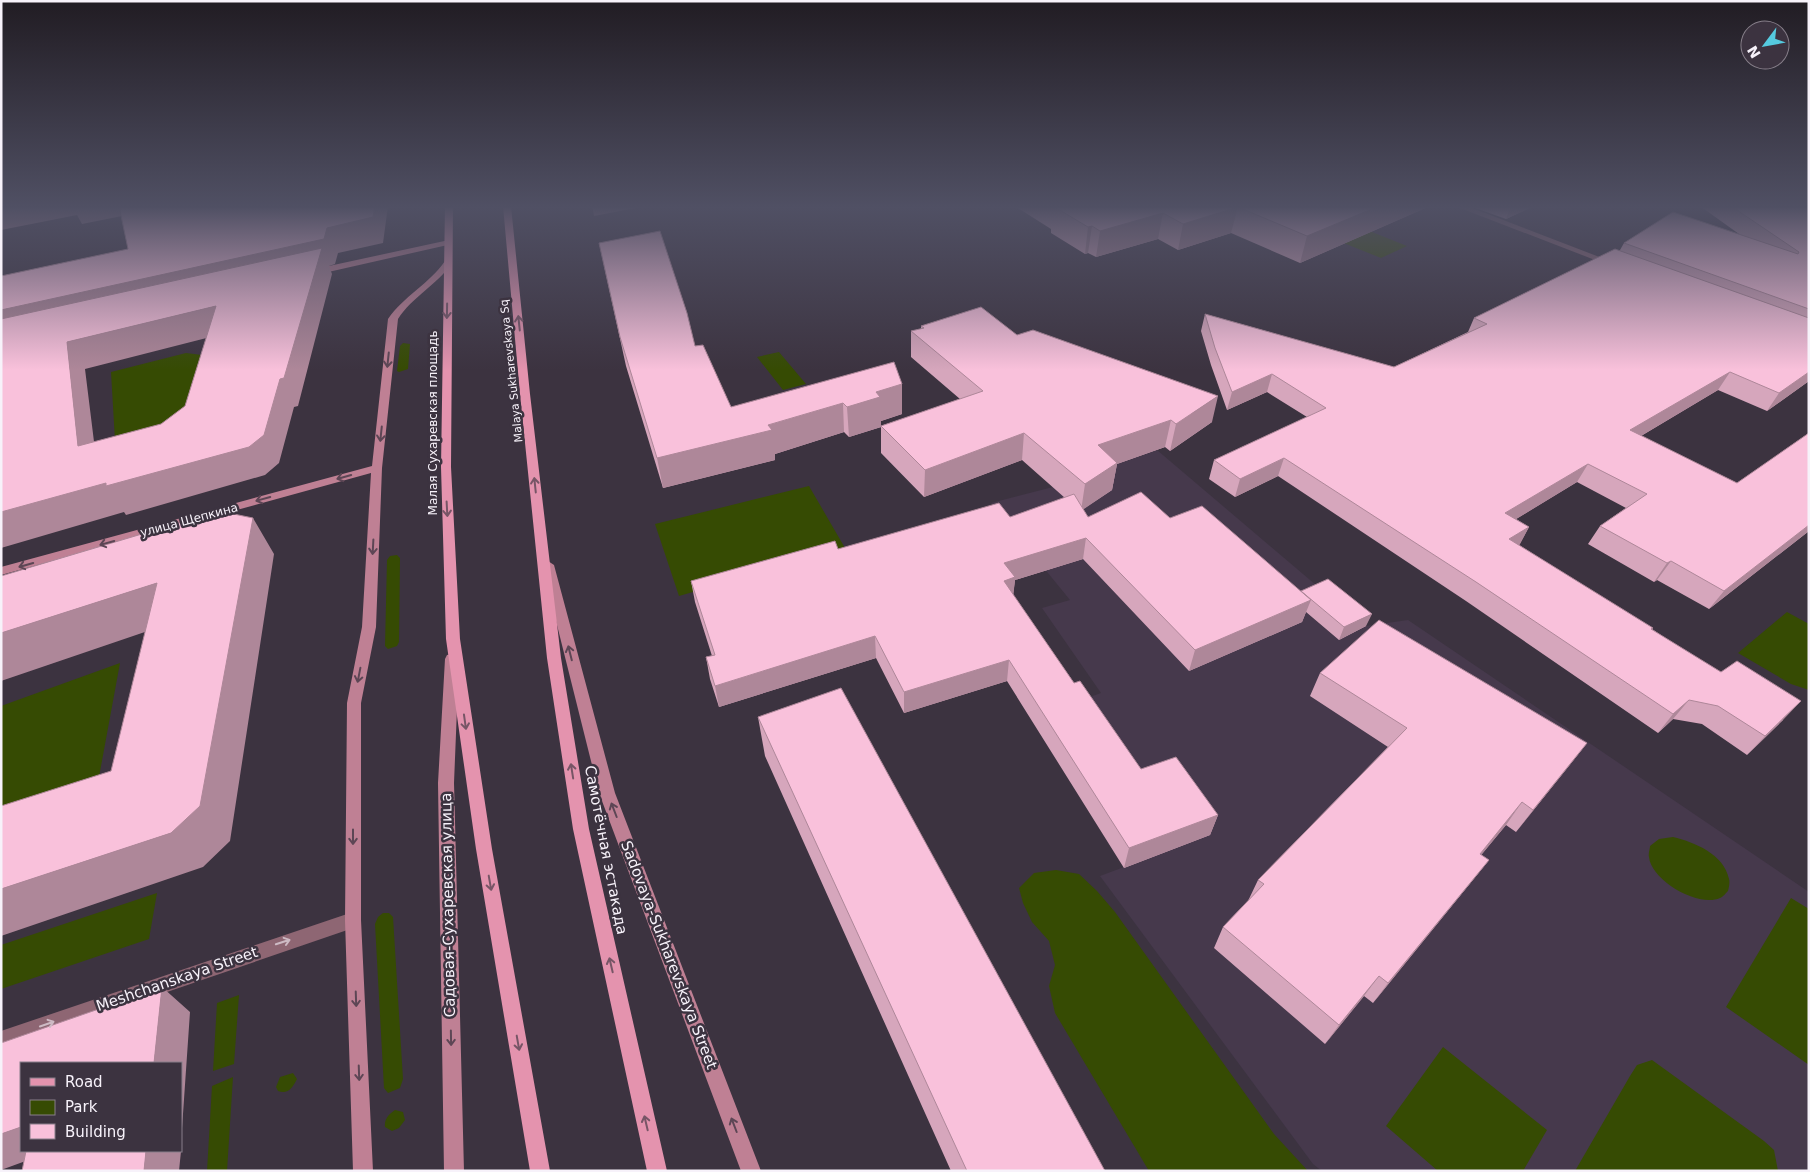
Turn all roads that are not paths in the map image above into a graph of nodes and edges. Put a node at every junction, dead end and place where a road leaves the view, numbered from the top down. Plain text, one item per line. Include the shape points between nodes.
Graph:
1 (368, 261) edge
2 (513, 261) edge
3 (1604, 261) edge
4 (448, 263) joint
5 (1621, 267) edge
6 (302, 276) edge
7 (377, 468) junction
8 (540, 533) junction
9 (1, 571) edge
10 (453, 639) junction
11 (353, 920) junction
12 (1, 1040) edge
13 (363, 1171) edge
14 (454, 1171) edge
15 (540, 1171) edge
16 (657, 1171) edge
17 (752, 1171) edge

1 - 6 street
8 -> 2 main road, Malaya Sukharevskaya Sq
3 - 5 street
4 -> 7 street via 435,281 393,319
4 -> 10 main road, Малая Сухаревская площадь via 446,467
7 -> 9 street, улица Щепкина
7 -> 11 street via 369,627 354,703
16 -> 8 main road, Самотёчная эстакада via 580,829 554,658
17 -> 8 street, Sadovaya-Sukharevskaya Street via 607,793
10 -> 14 street, Садовая-Сухаревская улица via 446,782
10 -> 15 main road via 484,849
12 -> 11 street, Meshchanskaya Street
11 -> 13 street

